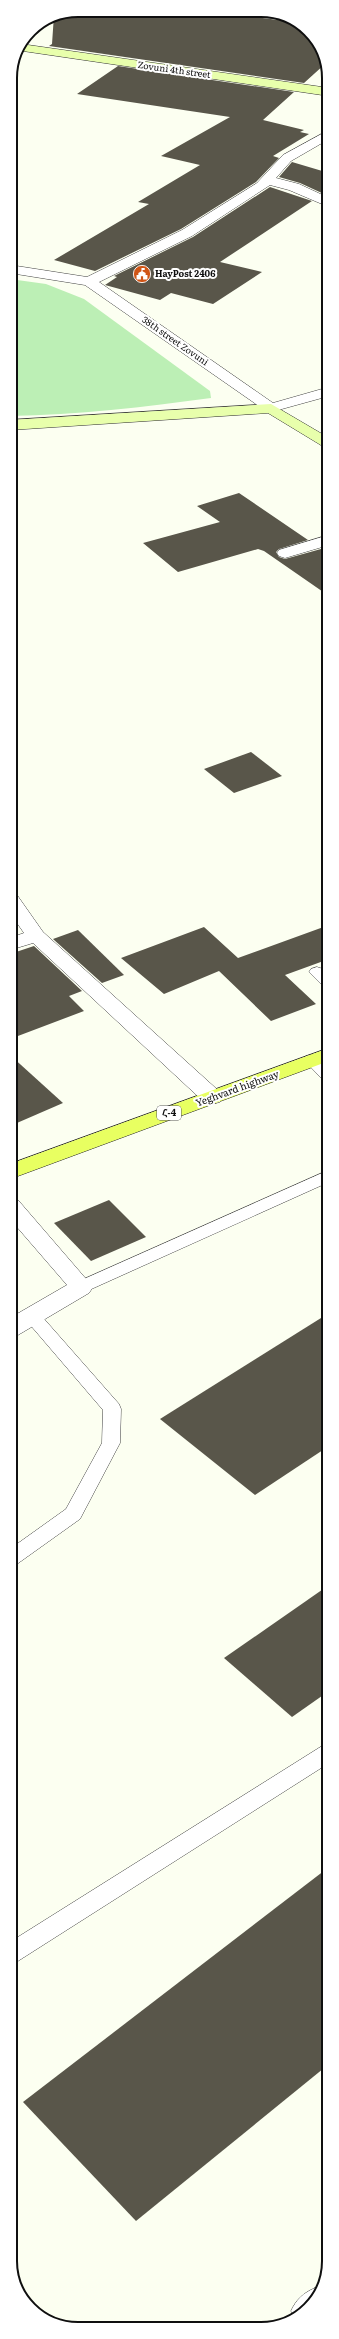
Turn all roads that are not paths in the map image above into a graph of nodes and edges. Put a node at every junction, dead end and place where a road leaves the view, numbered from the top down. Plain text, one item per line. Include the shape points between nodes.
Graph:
1 (25, 48) edge
2 (322, 91) edge
3 (322, 138) edge
4 (268, 180) junction
5 (322, 200) edge
6 (17, 270) edge
7 (89, 281) junction
8 (322, 392) edge
9 (271, 408) junction
10 (17, 425) edge
11 (322, 441) edge
12 (322, 542) edge
13 (285, 553) dead end
14 (17, 909) edge
15 (36, 936) junction
16 (17, 942) edge
17 (317, 972) dead end
18 (322, 977) edge
19 (320, 1057) edge
20 (212, 1097) junction
21 (17, 1169) edge
22 (322, 1178) edge
23 (17, 1213) edge
24 (81, 1287) junction
25 (32, 1316) junction
26 (17, 1325) edge
27 (17, 1554) edge
28 (322, 1756) edge
29 (17, 1950) edge

1 - 2 street, Zovuni 4th street
3 - 4 street via 287,158
4 - 5 street via 294,187
4 - 7 street via 187,233
6 - 7 street, 38th street Zovuni
7 - 9 street, 38th street Zovuni
8 - 9 street
9 - 10 street
9 - 11 street, 38th street Zovuni
12 - 13 street
14 - 15 street
15 - 16 street
15 - 20 street
17 - 18 lane
19 - 20 main road, Yeghvard highway / Հ-4
20 - 21 main road, Yeghvard highway / Հ-4
22 - 24 lane
23 - 24 street
24 - 25 street
25 - 26 street
25 - 27 lane via 112,1409 111,1443 74,1514
28 - 29 lane

